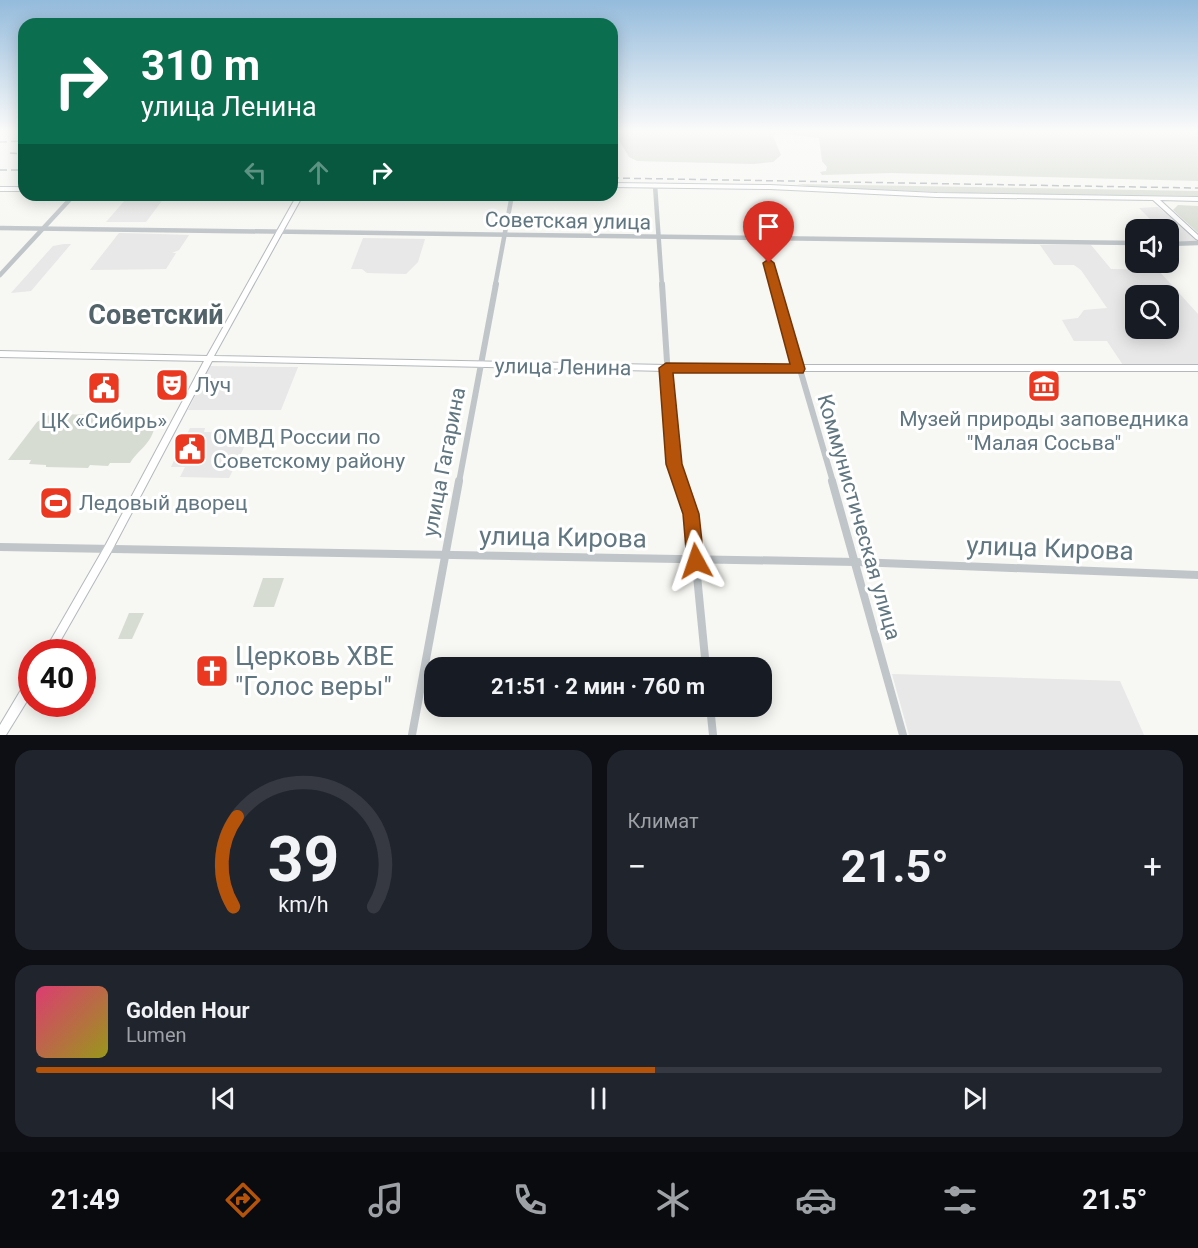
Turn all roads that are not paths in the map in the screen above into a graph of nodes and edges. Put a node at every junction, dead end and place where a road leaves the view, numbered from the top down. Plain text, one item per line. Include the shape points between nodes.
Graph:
1 (618, 185) edge
2 (655, 185) junction
3 (0, 189) edge
4 (18, 189) edge
5 (1063, 197) junction
6 (1155, 199) junction
7 (1139, 200) junction
8 (68, 201) edge
9 (297, 201) edge
10 (511, 201) edge
11 (1173, 201) junction
12 (1198, 201) edge
13 (1170, 214) junction
14 (0, 228) edge
15 (43, 228) junction
16 (280, 232) junction
17 (505, 237) junction
18 (657, 238) junction
19 (1198, 238) edge
20 (762, 240) junction
21 (1125, 243) edge
22 (1198, 243) edge
23 (1179, 244) edge
24 (0, 275) edge
25 (0, 354) edge
26 (209, 359) junction
27 (481, 366) junction
28 (666, 368) junction
29 (1198, 368) edge
30 (798, 369) junction
31 (0, 547) edge
32 (108, 549) junction
33 (444, 556) junction
34 (696, 561) junction
35 (856, 562) junction
36 (1198, 575) edge
37 (56, 639) edge
38 (705, 657) edge
39 (18, 705) edge
40 (711, 717) edge
41 (0, 735) edge
42 (412, 735) edge
43 (713, 735) edge
44 (903, 735) edge

1 - 2 main road
2 - 5 main road
2 - 18 street
3 - 4 main road
5 - 6 main road
5 - 7 main road
6 - 7 main road
6 - 11 main road
6 - 12 main road
6 - 13 main road
7 - 13 main road via 1153,202
8 - 15 street
9 - 16 main road
10 - 17 street, улица Гагарина
11 - 12 main road
11 - 13 main road via 1164,204
13 - 19 main road
14 - 15 street, Советская улица
15 - 16 street, Советская улица
15 - 24 street
16 - 17 street, Советская улица
16 - 26 main road
17 - 18 street, Советская улица
17 - 27 street, улица Гагарина
18 - 20 street, Советская улица
18 - 28 street
20 - 21 street, Советская улица
20 - 30 street, Коммунистическая улица
22 - 23 street
25 - 26 main road, улица Ленина
26 - 27 main road, улица Ленина
26 - 32 main road
27 - 28 main road, улица Ленина
27 - 33 street, улица Гагарина
28 - 30 main road, улица Ленина
28 - 34 street via 674,464 691,514
29 - 30 main road, улица Ленина
30 - 35 street, Коммунистическая улица
31 - 32 street, улица Кирова
32 - 33 street, улица Кирова
32 - 37 main road
33 - 34 street, улица Кирова
33 - 42 street, улица Гагарина
34 - 35 street, улица Кирова
34 - 38 street
35 - 36 street, улица Кирова
35 - 44 street, Коммунистическая улица
39 - 41 main road
40 - 43 street

